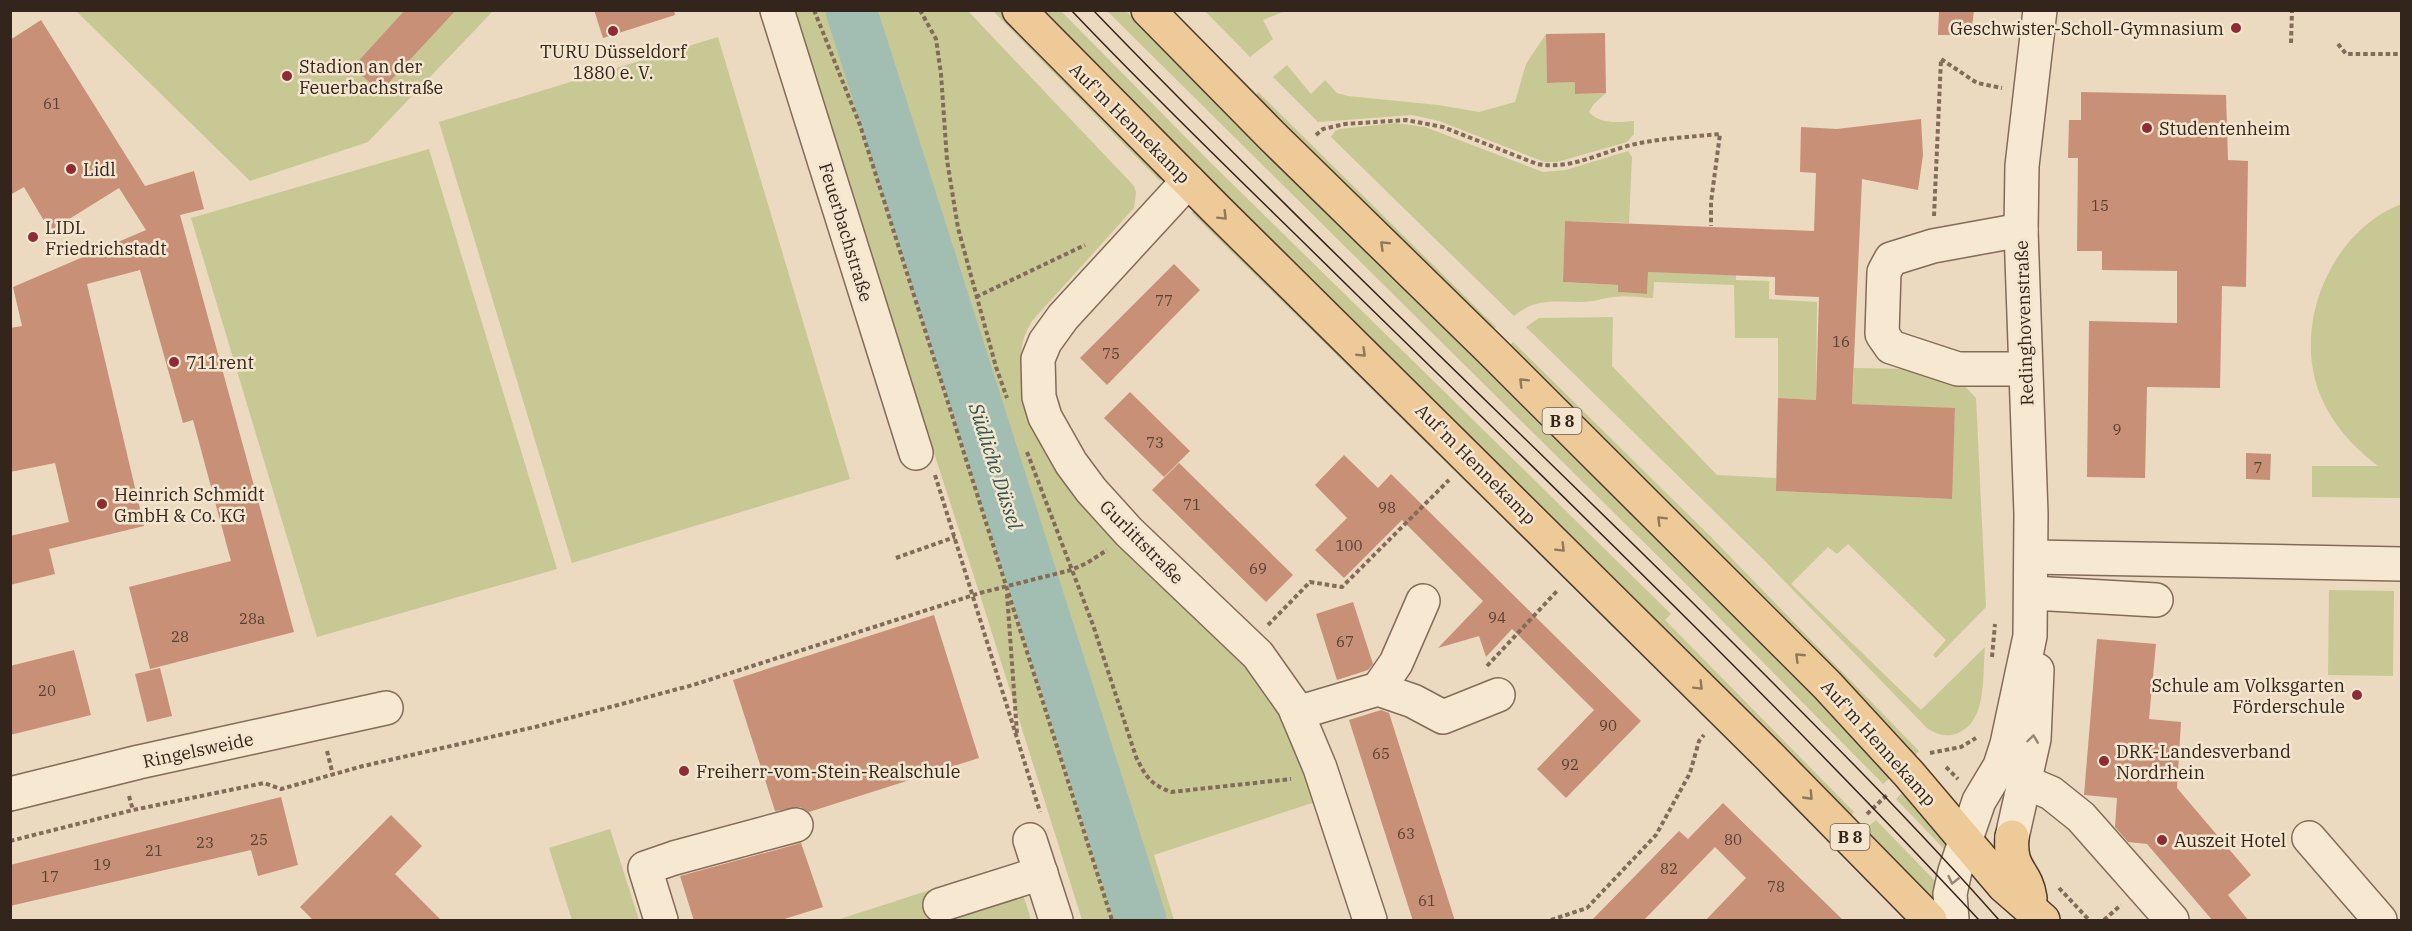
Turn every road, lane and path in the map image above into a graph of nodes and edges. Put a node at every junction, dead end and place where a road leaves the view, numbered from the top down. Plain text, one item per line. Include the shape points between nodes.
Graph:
1 (777, 10) edge
2 (814, 10) edge
3 (1019, 10) edge
4 (1148, 10) edge
5 (2040, 10) edge
6 (2292, 10) edge
7 (2290, 43) dead end
8 (2338, 44) dead end
9 (2402, 54) edge
10 (2030, 93) junction
11 (1314, 137) dead end
12 (1188, 181) junction
13 (1711, 226) dead end
14 (2020, 230) junction
15 (1933, 246) junction
16 (1126, 249) junction
17 (976, 297) dead end
18 (2025, 369) junction
19 (916, 453) joint
20 (1452, 477) dead end
21 (956, 537) junction
22 (1112, 547) dead end
23 (2032, 556) junction
24 (896, 558) dead end
25 (2402, 564) edge
26 (1563, 585) dead end
27 (1006, 587) junction
28 (2032, 593) junction
29 (973, 596) junction
30 (2157, 600) dead end
31 (1423, 601) dead end
32 (1995, 624) dead end
33 (2030, 636) junction
34 (1246, 643) junction
35 (1992, 660) dead end
36 (1378, 689) junction
37 (1493, 697) joint
38 (386, 708) dead end
39 (1725, 712) junction
40 (1297, 713) junction
41 (1980, 736) dead end
42 (1017, 740) junction
43 (1931, 752) dead end
44 (2025, 782) junction
45 (1890, 793) dead end
46 (10, 794) edge
47 (1929, 796) junction
48 (1979, 801) junction
49 (1869, 812) dead end
50 (796, 825) dead end
51 (1036, 829) joint
52 (2012, 837) joint
53 (2309, 838) dead end
54 (10, 840) edge
55 (1965, 841) junction
56 (1041, 873) junction
57 (2058, 886) dead end
58 (939, 905) dead end
59 (2038, 915) edge
60 (661, 921) edge
61 (1056, 921) edge
62 (1112, 921) edge
63 (1370, 921) edge
64 (1551, 921) edge
65 (1930, 921) edge
66 (1952, 921) edge
67 (2089, 921) edge
68 (2172, 921) edge
69 (2380, 921) edge

1 - 19 street, Feuerbachstraße
2 - 27 path via 860,125
3 - 12 main road, Auf'm Hennekamp / B 8
47 -> 4 main road, Auf'm Hennekamp / B 8 via 1827,685
5 - 10 street, Redinghovenstraße
6 - 7 path
8 - 9 path via 2346,54
10 - 14 street, Redinghovenstraße
10 - 15 path via 1977,83 1941,59
11 - 13 path via 1323,129 1345,124 1406,120 1443,128 1551,167 1570,165 1632,145 1720,134
12 - 16 street, Gurlittstraße
12 -> 39 main road, Auf'm Hennekamp / B 8
14 - 15 street
14 - 18 street, Redinghovenstraße
15 - 18 street via 1891,259 1884,272 1882,334 1891,347 1958,369
16 - 17 path via 1097,240
16 - 34 street, Gurlittstraße via 1045,342 1037,374 1042,407 1071,463 1091,490 1129,532
18 - 23 street, Redinghovenstraße
19 - 21 path via 929,456
20 - 34 path via 1342,587 1310,582
21 - 24 path
21 - 29 path
22 - 27 path via 1061,573
23 - 25 street
23 - 28 street, Redinghovenstraße
26 - 37 path via 1476,677
27 - 29 path
27 - 42 path
27 - 62 path
28 - 30 street
28 - 33 street, Redinghovenstraße
29 - 42 path
29 - 54 path via 693,685 539,726 281,789 264,783
31 - 36 street via 1396,663
32 - 35 path
44 -> 33 street, Redinghovenstraße via 2034,739 2038,676
33 - 48 street, Redinghovenstraße via 2007,744 2000,766
34 - 40 street, Gurlittstraße
36 - 37 street via 1413,700 1443,717
36 - 40 street
38 - 46 street, Ringelsweide
39 - 64 path via 1699,741 1690,773 1656,835 1587,908
39 -> 65 main road, Auf'm Hennekamp / B 8
40 - 63 street, Gurlittstraße via 1320,768
41 - 43 path via 1961,747
42 - 51 path
44 - 52 street, Redinghovenstraße
44 - 68 street via 2050,793 2080,817
45 - 49 path
47 - 48 street
47 - 55 main road, Auf'm Hennekamp / B 8
48 - 55 street, Redinghovenstraße
50 - 60 street via 645,868
51 - 56 street
52 - 59 main road, B 8 via 2012,860 2028,884
53 - 69 street
55 - 59 main road, Auf'm Hennekamp / B 8 via 2004,886
55 -> 66 street, Redinghovenstraße via 1951,890
56 - 58 street
56 - 61 street
57 - 67 path

